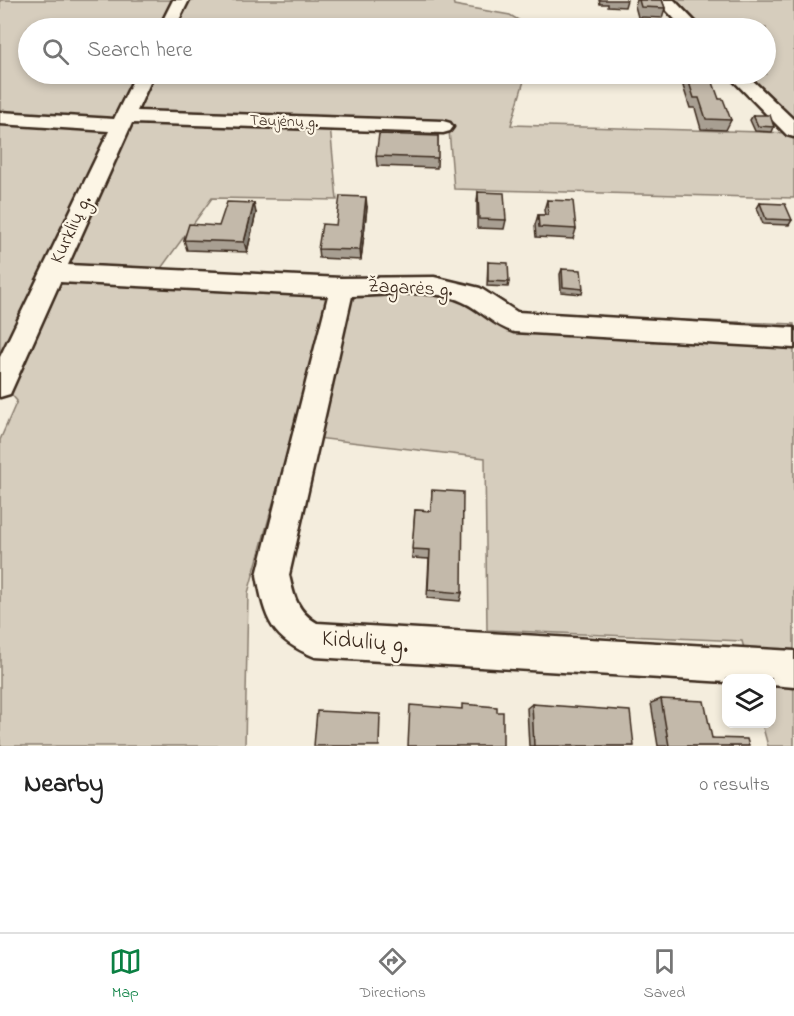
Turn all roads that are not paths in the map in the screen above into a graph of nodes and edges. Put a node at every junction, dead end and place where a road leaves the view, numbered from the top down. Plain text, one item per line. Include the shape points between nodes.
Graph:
1 (181, 0) edge
2 (665, 0) edge
3 (172, 18) edge
4 (682, 18) edge
5 (140, 84) edge
6 (746, 84) edge
7 (0, 118) edge
8 (122, 121) junction
9 (443, 127) dead end
10 (794, 131) edge
11 (52, 273) junction
12 (342, 287) junction
13 (794, 338) edge
14 (0, 386) edge
15 (794, 669) edge

1 - 3 street
2 - 4 street
5 - 8 street, Kurklių g.
6 - 10 street
7 - 8 street, Taujėnų g.
8 - 9 street, Taujėnų g.
8 - 11 street, Kurklių g.
11 - 12 street, Žagarės g.
11 - 14 street, Kurklių g.
12 - 13 street, Žagarės g. via 446,288 467,293 490,306 499,317 514,322
12 - 15 street, Kidulių g. via 273,575 279,608 293,631 315,640

